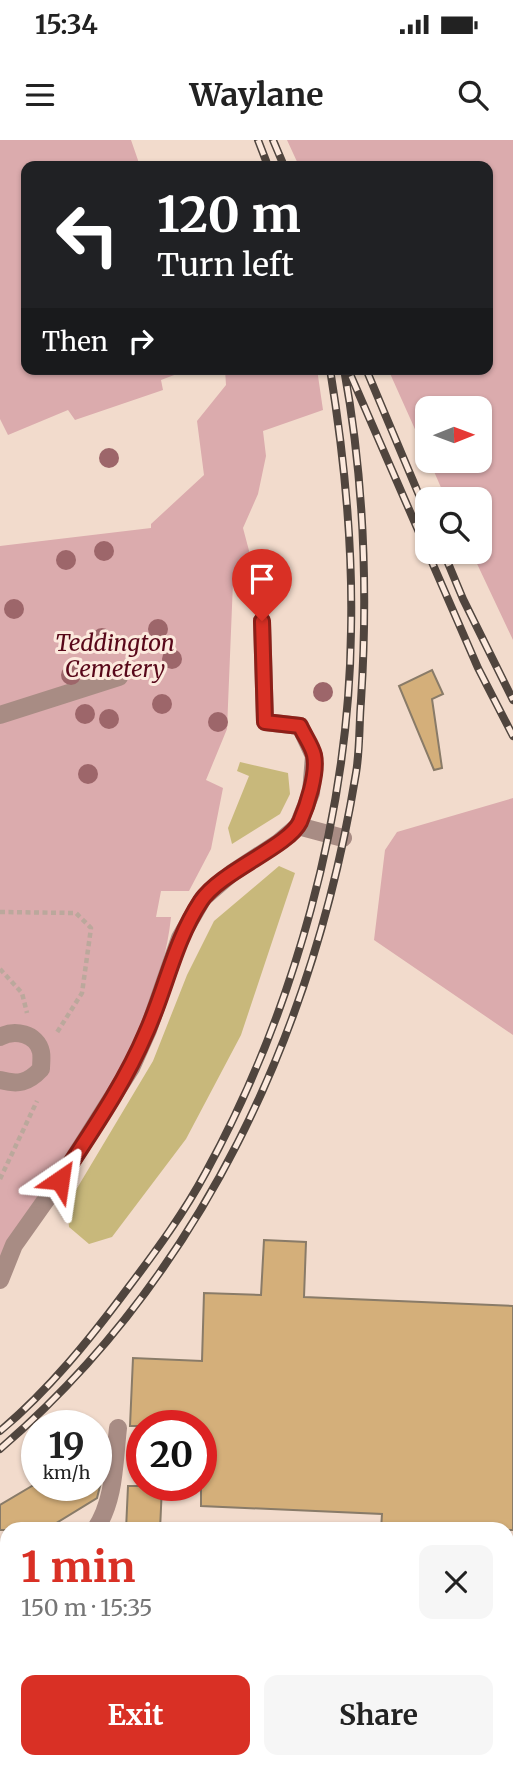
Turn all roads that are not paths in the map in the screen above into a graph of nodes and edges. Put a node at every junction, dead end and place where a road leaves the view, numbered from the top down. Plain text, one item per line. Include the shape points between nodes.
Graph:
1 (262, 621) dead end
2 (119, 677) dead end
3 (0, 715) edge
4 (298, 826) junction
5 (343, 838) dead end
6 (0, 1037) edge
7 (0, 1080) edge
8 (0, 1280) edge
9 (118, 1428) dead end
10 (100, 1522) edge

1 - 4 street via 265,722 300,726 314,756 311,793
2 - 3 street
4 - 5 street
4 - 8 street via 203,898 180,938 131,1068 14,1245
6 - 7 street via 16,1032 31,1036 41,1050 41,1069 31,1079 16,1084
9 - 10 street via 110,1497

